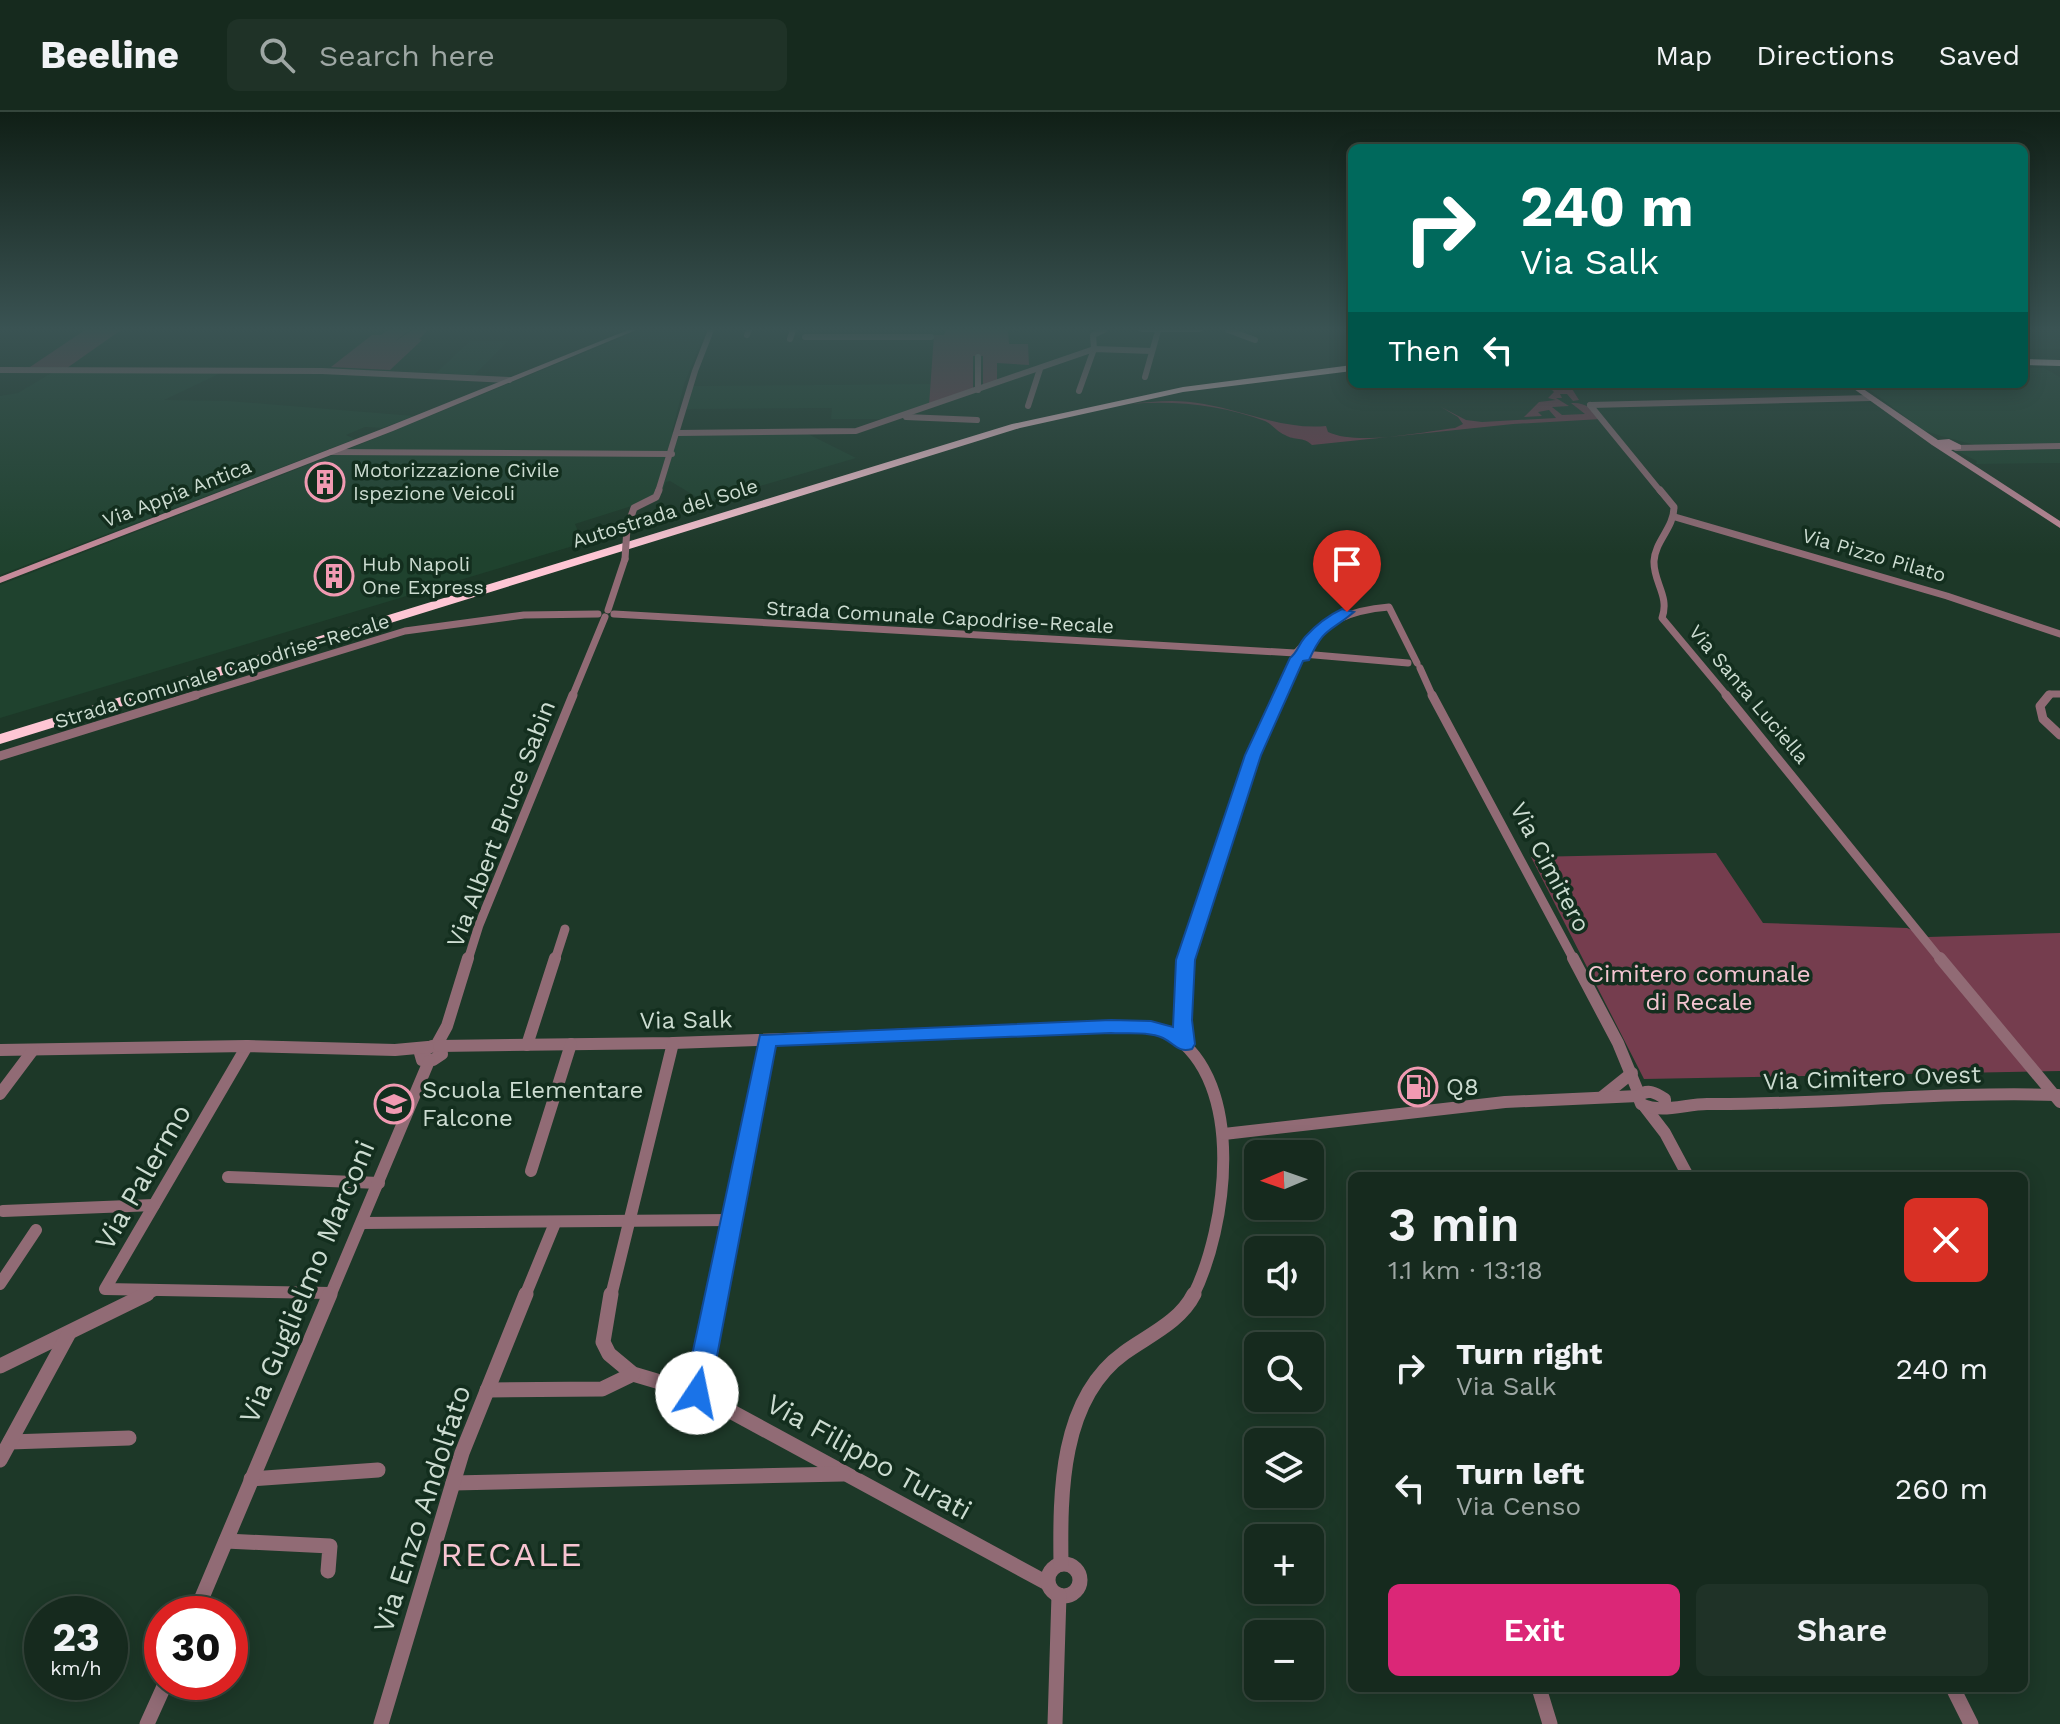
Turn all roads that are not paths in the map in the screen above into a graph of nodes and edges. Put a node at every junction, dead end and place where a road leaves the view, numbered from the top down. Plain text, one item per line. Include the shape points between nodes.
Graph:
1 (435, 405) edge
2 (684, 405) edge
3 (932, 405) edge
4 (1075, 405) edge
5 (1109, 405) edge
6 (1592, 405) edge
7 (1881, 405) edge
8 (900, 416) junction
9 (977, 420) dead end
10 (677, 433) junction
11 (2060, 446) edge
12 (1956, 449) junction
13 (331, 452) junction
14 (672, 454) junction
15 (1675, 517) junction
16 (2060, 525) edge
17 (0, 580) edge
18 (606, 614) junction
19 (2060, 634) edge
20 (1299, 655) junction
21 (1413, 665) junction
22 (2060, 694) edge
23 (2060, 721) edge
24 (2045, 722) junction
25 (0, 730) edge
26 (2060, 735) edge
27 (0, 739) edge
28 (0, 756) edge
29 (565, 929) dead end
30 (768, 1040) junction
31 (673, 1043) junction
32 (571, 1044) junction
33 (1185, 1044) junction
34 (527, 1045) junction
35 (247, 1046) junction
36 (0, 1050) edge
37 (33, 1050) junction
38 (431, 1053) junction
39 (1632, 1073) junction
40 (1657, 1093) junction
41 (0, 1094) edge
42 (2058, 1097) edge
43 (1598, 1099) junction
44 (1640, 1100) junction
45 (1692, 1103) junction
46 (1664, 1108) junction
47 (1665, 1133) junction
48 (1224, 1134) junction
49 (531, 1171) dead end
50 (1686, 1172) edge
51 (228, 1177) dead end
52 (379, 1183) junction
53 (154, 1205) junction
54 (3, 1211) dead end
55 (732, 1220) junction
56 (628, 1221) junction
57 (362, 1223) junction
58 (555, 1223) junction
59 (36, 1230) dead end
60 (0, 1284) edge
61 (155, 1290) junction
62 (331, 1293) junction
63 (70, 1332) junction
64 (0, 1366) edge
65 (633, 1374) junction
66 (487, 1390) junction
67 (697, 1393) junction
68 (129, 1438) dead end
69 (10, 1442) junction
70 (0, 1460) edge
71 (378, 1470) dead end
72 (844, 1474) junction
73 (251, 1479) junction
74 (453, 1483) junction
75 (226, 1541) junction
76 (1061, 1564) junction
77 (328, 1571) dead end
78 (1053, 1589) junction
79 (203, 1596) edge
80 (1540, 1692) edge
81 (1955, 1692) edge
82 (158, 1700) edge
83 (147, 1724) edge
84 (381, 1724) edge
85 (1055, 1724) edge
86 (1550, 1724) edge
87 (1971, 1724) edge

1 - 13 street, Via Appia Antica
2 - 10 street
3 - 8 street
4 - 25 highway, Autostrada del Sole
5 - 27 highway, Autostrada del Sole via 1016,426
6 - 15 street via 1674,507
7 - 12 street
8 - 9 street
8 - 10 street via 856,431
10 - 14 street
11 - 12 street
12 - 16 street
13 - 14 street
13 - 17 street, Via Appia Antica
14 - 18 street, Via Albert Bruce Sabin, bridge via 656,497 634,508 625,559
15 - 19 street, Via Pizzo Pilato
15 - 42 street, Via Santa Luciella via 1654,559 1666,599 1662,618
18 - 20 street, Strada Comunale Capodrise-Recale
18 - 28 street, Strada Comunale Capodrise-Recale via 524,615 405,631
18 - 38 street, Via Albert Bruce Sabin via 479,925 447,1026
20 - 21 street, Strada Comunale Capodrise-Recale
20 - 21 street, Via Cimitero via 1329,621 1347,612 1389,607
20 - 33 street via 1253,755 1190,946 1184,980
21 - 39 street, Via Cimitero
22 - 24 street via 2050,694 2040,706
23 - 24 street
24 - 26 street
29 - 34 street
30 - 31 street, Via Salk
30 - 33 street, Via Salk via 1111,1027 1151,1028
30 - 55 street
31 - 32 street, Via Salk
31 - 56 street, Via Filippo Turati
32 - 34 street, Via Salk
32 - 49 street
33 - 48 street via 1206,1074
34 - 38 street, Via Salk
35 - 37 street
35 - 38 street
35 - 53 street, Via Palermo
36 - 37 street
37 - 41 street
38 - 52 street, Via Guglielmo Marconi
39 - 40 street, Via Cimitero
39 - 43 street
39 - 44 street, Via Cimitero
40 - 44 street
40 - 45 street, Via Cimitero Ovest
40 - 46 street via 1666,1102
42 - 45 street, Via Cimitero Ovest via 1933,1094
43 - 44 street
43 - 48 street via 1505,1102
44 - 46 street, Via Cimitero Ovest via 1657,1111
44 - 47 street, Via Cimitero
45 - 46 street, Via Cimitero Ovest
46 - 47 street
47 - 50 street, Via Cimitero
48 - 76 street via 1221,1210 1202,1280 1164,1328 1111,1361 1082,1407 1066,1459
51 - 52 street
52 - 57 street, Via Guglielmo Marconi
53 - 54 street
53 - 61 street, Via Palermo via 105,1289
55 - 56 street
55 - 67 street
56 - 58 street
56 - 65 street, Via Filippo Turati via 603,1342
57 - 58 street
57 - 62 street, Via Guglielmo Marconi
58 - 66 street, Via Enzo Andolfato
59 - 60 street
61 - 62 street
61 - 63 street
62 - 73 street, Via Guglielmo Marconi
63 - 64 street
63 - 69 street
65 - 66 street via 602,1389
65 - 67 street, Via Filippo Turati
66 - 74 street, Via Enzo Andolfato
67 - 72 street, Via Filippo Turati
68 - 69 street
69 - 70 street
71 - 73 street
72 - 74 street
72 - 78 street, Via Filippo Turati
73 - 75 street, Via Guglielmo Marconi
74 - 84 street, Via Enzo Andolfato
75 - 77 street via 330,1546
75 - 79 street, Via Guglielmo Marconi
76 - 78 street via 1051,1569
76 - 78 street via 1074,1568 1080,1580 1072,1593
78 - 85 street
80 - 86 street
81 - 87 street
82 - 83 street

